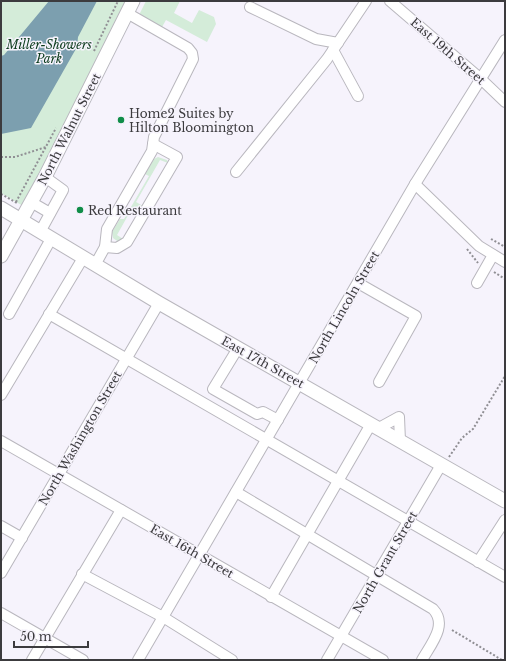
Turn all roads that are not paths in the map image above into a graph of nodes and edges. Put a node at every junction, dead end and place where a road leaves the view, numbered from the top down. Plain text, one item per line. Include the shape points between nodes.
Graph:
1 (132, 1) edge
2 (366, 1) edge
3 (390, 1) edge
4 (250, 7) dead end
5 (127, 13) junction
6 (505, 40) edge
7 (336, 46) junction
8 (481, 78) junction
9 (358, 96) dead end
10 (505, 102) edge
11 (153, 144) junction
12 (236, 172) dead end
13 (45, 177) junction
14 (415, 184) junction
15 (31, 202) junction
16 (1, 208) edge
17 (50, 213) junction
18 (22, 221) junction
19 (40, 232) junction
20 (51, 239) junction
21 (105, 247) junction
22 (493, 255) junction
23 (1, 256) edge
24 (83, 258) junction
25 (505, 262) edge
26 (95, 265) junction
27 (358, 283) junction
28 (477, 283) dead end
29 (159, 303) junction
30 (9, 314) dead end
31 (49, 314) junction
32 (238, 348) junction
33 (126, 359) junction
34 (379, 382) dead end
35 (300, 383) junction
36 (1, 395) edge
37 (278, 420) junction
38 (375, 426) junction
39 (266, 440) junction
40 (1, 441) edge
41 (400, 441) junction
42 (441, 465) junction
43 (59, 474) junction
44 (338, 481) junction
45 (236, 492) junction
46 (505, 501) edge
47 (121, 510) junction
48 (505, 520) edge
49 (408, 522) junction
50 (1, 526) edge
51 (308, 534) junction
52 (22, 538) junction
53 (198, 555) junction
54 (478, 562) junction
55 (1, 573) edge
56 (82, 574) junction
57 (377, 575) junction
58 (505, 577) edge
59 (271, 597) junction
60 (1, 613) edge
61 (163, 617) junction
62 (342, 637) junction
63 (45, 638) junction
64 (32, 660) edge
65 (83, 660) edge
66 (138, 660) edge
67 (232, 660) edge
68 (327, 660) edge
69 (383, 660) edge
70 (422, 660) edge

1 - 5 main road, North Walnut Street
2 - 7 street
3 - 8 street, East 19th Street
4 - 7 street
5 - 11 street via 188,48 192,53 190,69 154,137
5 - 13 main road, North Walnut Street
6 - 8 street, North Lincoln Street
7 - 9 street
7 - 12 street
8 - 10 street, East 19th Street
8 - 14 street, North Lincoln Street
11 - 21 street via 152,151 107,229
11 - 21 street via 177,157 127,242 117,248
13 - 15 main road, North Walnut Street
13 - 17 street via 63,190
14 - 22 street via 459,228
14 - 27 street, North Lincoln Street
15 - 17 street
15 - 18 main road, North Walnut Street
16 - 18 main road, East 17th Street
17 - 19 street
18 - 19 main road, East 17th Street
18 - 23 main road, North Walnut Street
19 - 20 main road, East 17th Street
20 - 24 main road, East 17th Street
20 - 30 street
21 - 26 street
22 - 25 street
22 - 28 street
24 - 26 main road, East 17th Street
24 - 31 street
26 - 29 main road, East 17th Street
27 - 34 street via 416,316
27 - 35 street, North Lincoln Street
29 - 32 main road, East 17th Street
29 - 33 street, North Washington Street
31 - 33 street
31 - 36 street
32 - 35 main road, East 17th Street
32 - 37 street via 214,389 256,414 263,412
33 - 39 street
33 - 43 street, North Washington Street
35 - 37 street, North Lincoln Street
35 - 38 main road, East 17th Street
37 - 39 street, North Lincoln Street
38 - 41 main road, East 17th Street
38 - 41 street via 401,414
38 - 44 street
39 - 44 street
39 - 45 street, North Lincoln Street
40 - 43 street, East 16th Street
41 - 42 main road, East 17th Street
42 - 46 main road, East 17th Street
42 - 49 street, North Grant Street
43 - 47 street, East 16th Street
43 - 52 street, North Washington Street
44 - 49 street
44 - 51 street
45 - 51 street
45 - 53 street, North Lincoln Street
47 - 53 street, East 16th Street
47 - 56 street
48 - 54 street
49 - 54 street
49 - 57 street, North Grant Street
50 - 52 street
51 - 57 street
51 - 59 street
52 - 55 street, North Washington Street
53 - 59 street, East 16th Street
53 - 61 street, North Lincoln Street
54 - 58 street
56 - 61 street
56 - 63 street
57 - 62 street, North Grant Street
57 - 70 street via 433,609 439,617 440,627
59 - 62 street, East 16th Street
60 - 63 street
61 - 66 street, North Lincoln Street
61 - 67 street
62 - 68 street, North Grant Street
62 - 69 street, East 16th Street
63 - 64 street
63 - 65 street

